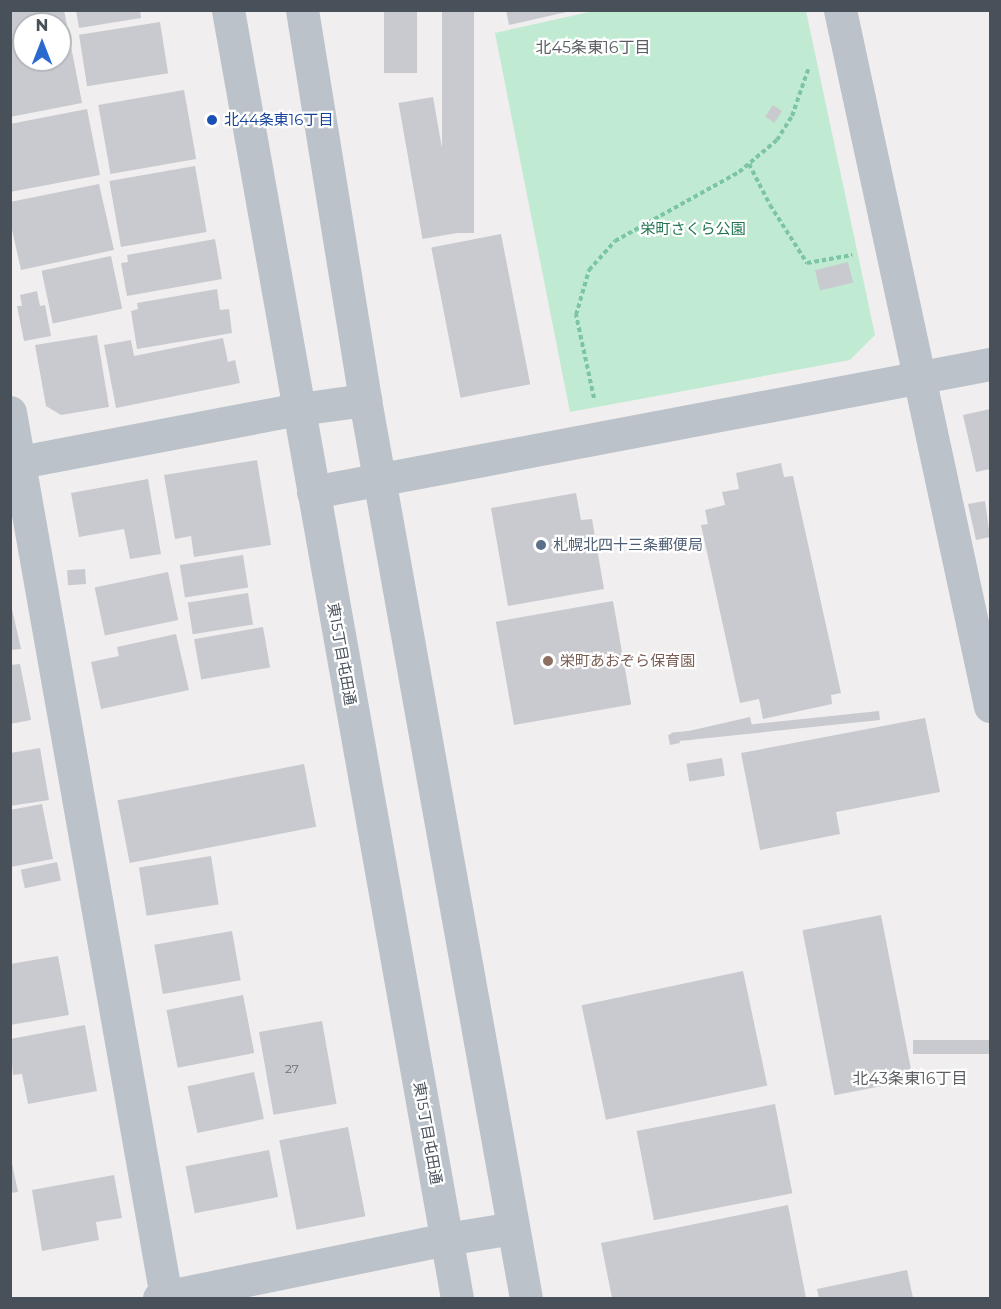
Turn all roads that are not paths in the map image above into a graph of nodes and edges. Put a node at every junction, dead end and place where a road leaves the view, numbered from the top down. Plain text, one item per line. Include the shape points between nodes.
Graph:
1 (228, 10) edge
2 (302, 10) edge
3 (840, 10) edge
4 (990, 364) edge
5 (920, 378) junction
6 (365, 400) junction
7 (299, 410) junction
8 (10, 412) edge
9 (15, 463) edge
10 (380, 480) junction
11 (314, 492) junction
12 (990, 706) edge
13 (513, 1228) junction
14 (447, 1239) junction
15 (163, 1298) edge
16 (457, 1299) edge
17 (526, 1299) edge

1 - 7 street, 東15丁目屯田通
2 - 6 street
3 - 5 street
4 - 5 street
5 - 10 street
5 - 12 street
6 - 7 street
6 - 10 street
7 - 9 street
7 - 11 street, 東15丁目屯田通
8 - 9 street
9 - 15 street
10 - 11 street
10 - 13 street
11 - 14 street, 東15丁目屯田通
13 - 14 street
13 - 17 street
14 - 15 street
14 - 16 street, 東15丁目屯田通

